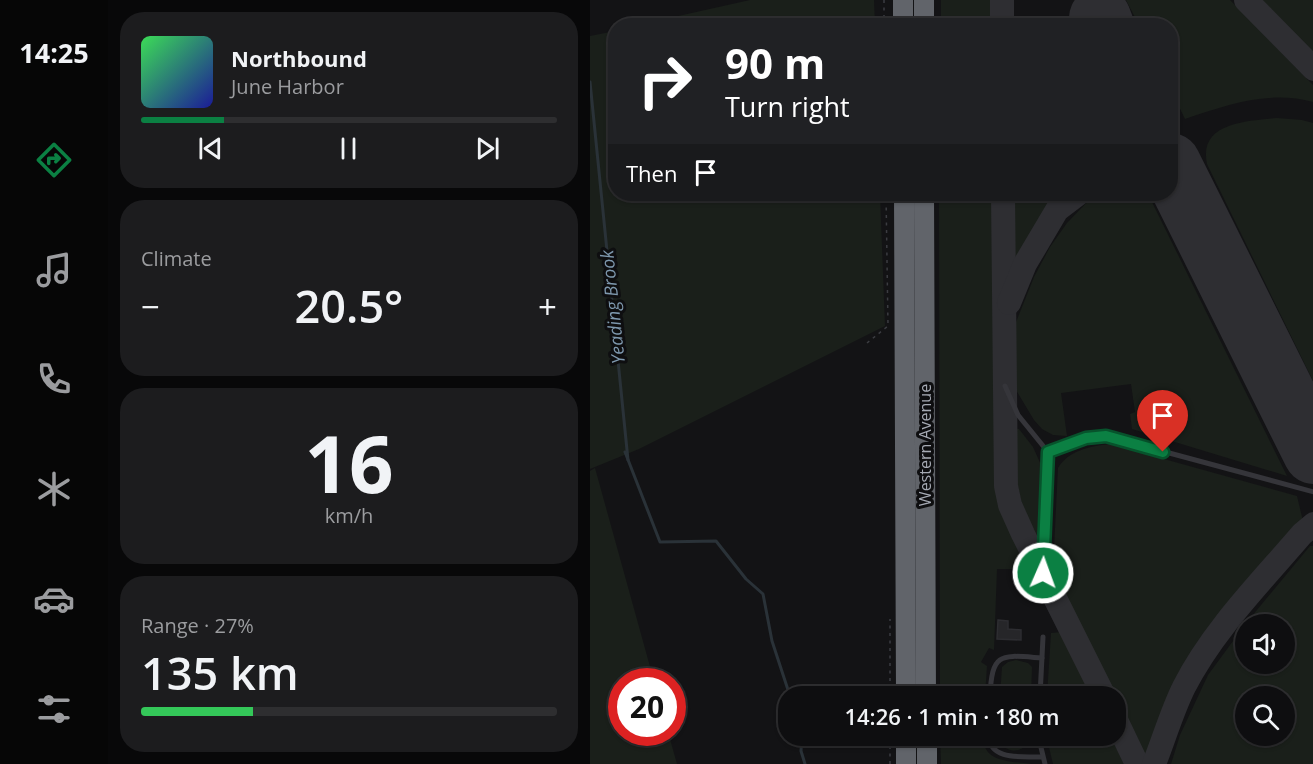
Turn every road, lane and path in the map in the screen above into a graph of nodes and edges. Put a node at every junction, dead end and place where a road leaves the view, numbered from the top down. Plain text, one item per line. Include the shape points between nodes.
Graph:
1 (884, 0) edge
2 (903, 0) edge
3 (924, 0) edge
4 (884, 18) edge
5 (903, 18) edge
6 (924, 18) edge
7 (886, 201) edge
8 (904, 201) edge
9 (924, 201) edge
10 (867, 343) dead end
11 (1005, 386) dead end
12 (1048, 452) junction
13 (1313, 492) edge
14 (1043, 573) dead end
15 (1043, 637) dead end
16 (1042, 658) junction
17 (906, 686) edge
18 (926, 686) edge
19 (990, 686) edge
20 (1041, 686) edge
21 (890, 746) edge
22 (906, 746) edge
23 (927, 746) edge
24 (992, 746) edge
25 (1040, 746) edge
26 (1043, 757) junction
27 (890, 764) edge
28 (906, 764) edge
29 (927, 764) edge
30 (1045, 764) edge

1 - 4 path
2 - 5 highway
3 - 6 highway
7 - 10 path via 888,326
8 - 17 highway, Western Avenue
9 - 18 highway, Western Avenue
11 - 12 lane via 1018,415
12 - 13 lane via 1086,438 1106,436
12 - 14 lane
15 - 16 lane
16 - 19 lane via 1002,658 991,673
16 - 20 lane
21 - 27 path
22 - 28 highway
23 - 29 highway
24 - 26 lane via 1002,754
25 - 26 lane
26 - 30 lane

